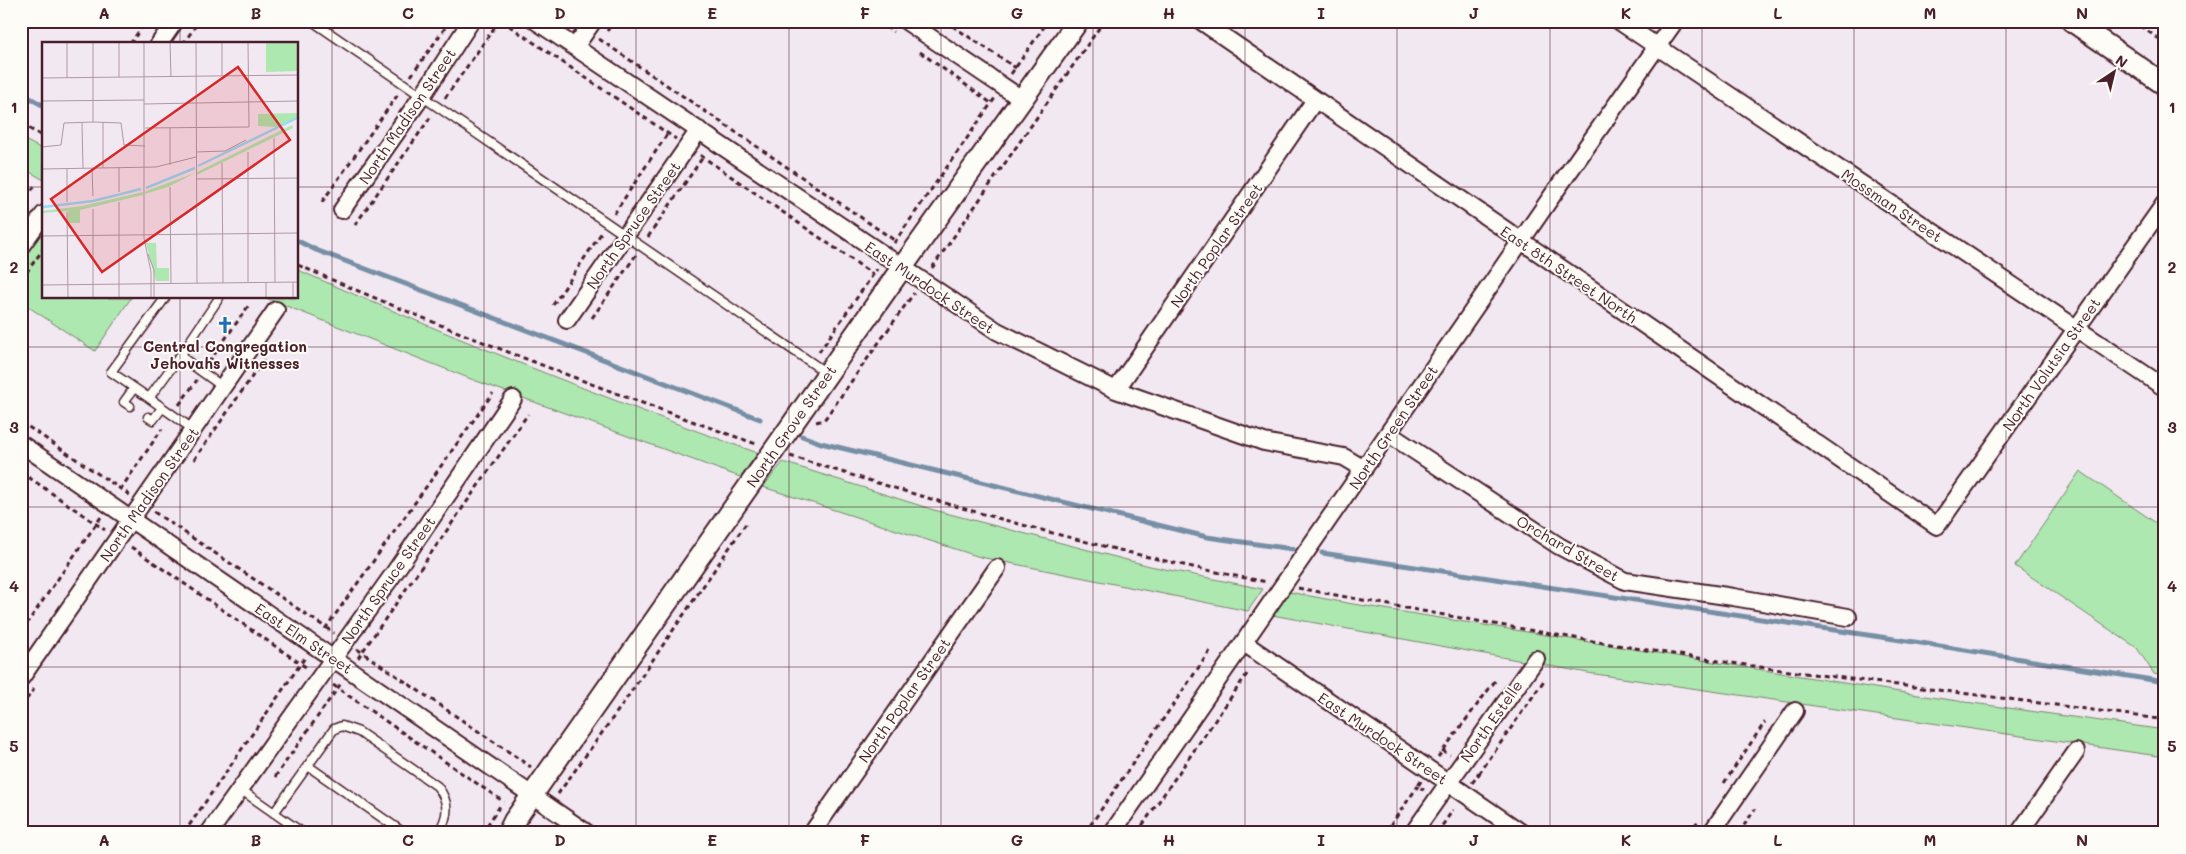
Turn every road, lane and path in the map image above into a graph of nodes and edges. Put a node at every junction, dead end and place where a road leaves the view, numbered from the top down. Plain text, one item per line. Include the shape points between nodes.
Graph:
1 (146, 21) edge
2 (175, 21) edge
3 (199, 21) edge
4 (312, 21) edge
5 (450, 21) edge
6 (471, 21) edge
7 (501, 21) edge
8 (536, 21) edge
9 (878, 21) edge
10 (906, 21) edge
11 (945, 21) edge
12 (1078, 21) edge
13 (1104, 21) edge
14 (1201, 21) edge
15 (1619, 21) edge
16 (1675, 21) edge
17 (2072, 21) edge
18 (2133, 21) edge
19 (590, 26) edge
20 (894, 33) dead end
21 (131, 42) edge
22 (160, 42) edge
23 (184, 42) edge
24 (2165, 43) edge
25 (575, 47) junction
26 (1657, 47) junction
27 (918, 51) dead end
28 (1016, 68) dead end
29 (405, 85) junction
30 (2165, 85) edge
31 (422, 96) junction
32 (1023, 100) junction
33 (1315, 100) junction
34 (991, 104) dead end
35 (438, 107) junction
36 (21, 124) edge
37 (700, 130) junction
38 (42, 136) edge
39 (688, 147) junction
40 (36, 184) dead end
41 (322, 202) dead end
42 (2165, 203) edge
43 (21, 205) edge
44 (342, 210) dead end
45 (42, 217) edge
46 (354, 225) dead end
47 (626, 235) junction
48 (1521, 241) junction
49 (21, 246) edge
50 (42, 251) edge
51 (907, 261) junction
52 (299, 266) edge
53 (932, 267) junction
54 (21, 280) edge
55 (921, 282) junction
56 (889, 286) junction
57 (164, 299) edge
58 (217, 299) edge
59 (909, 300) junction
60 (249, 305) dead end
61 (276, 310) dead end
62 (567, 320) dead end
63 (2076, 329) junction
64 (180, 356) junction
65 (202, 372) junction
66 (828, 374) junction
67 (223, 387) junction
68 (134, 388) junction
69 (2165, 388) edge
70 (1116, 390) junction
71 (494, 393) dead end
72 (149, 398) junction
73 (513, 400) dead end
74 (130, 406) dead end
75 (162, 408) junction
76 (172, 414) junction
77 (528, 414) dead end
78 (148, 417) dead end
79 (21, 422) edge
80 (807, 425) dead end
81 (194, 430) junction
82 (1389, 434) junction
83 (21, 444) edge
84 (784, 451) junction
85 (1364, 469) junction
86 (21, 472) edge
87 (121, 489) junction
88 (142, 504) junction
89 (110, 505) junction
90 (131, 520) junction
91 (747, 520) dead end
92 (96, 524) junction
93 (1937, 526) joint
94 (118, 539) junction
95 (997, 568) dead end
96 (1283, 585) junction
97 (1848, 617) dead end
98 (326, 628) junction
99 (21, 632) edge
100 (346, 641) junction
101 (1244, 643) junction
102 (314, 645) junction
103 (1212, 648) dead end
104 (362, 652) junction
105 (333, 658) junction
106 (1536, 659) dead end
107 (301, 663) junction
108 (350, 670) junction
109 (1247, 674) dead end
110 (320, 677) junction
111 (21, 678) edge
112 (1545, 679) dead end
113 (1495, 681) dead end
114 (337, 688) junction
115 (1795, 711) dead end
116 (2165, 720) edge
117 (1765, 722) dead end
118 (1442, 750) dead end
119 (2076, 752) dead end
120 (308, 766) junction
121 (530, 767) dead end
122 (1479, 774) dead end
123 (275, 778) dead end
124 (1448, 782) junction
125 (1418, 786) dead end
126 (1720, 788) dead end
127 (240, 789) junction
128 (532, 795) junction
129 (504, 802) dead end
130 (549, 806) junction
131 (1755, 809) dead end
132 (1453, 810) dead end
133 (274, 813) junction
134 (1699, 820) dead end
135 (184, 833) edge
136 (209, 833) edge
137 (303, 833) edge
138 (404, 833) edge
139 (438, 833) edge
140 (508, 833) edge
141 (587, 833) edge
142 (812, 833) edge
143 (1085, 833) edge
144 (1112, 833) edge
145 (1137, 833) edge
146 (1385, 833) edge
147 (1413, 833) edge
148 (1437, 833) edge
149 (1522, 833) edge
150 (1690, 833) edge
151 (1711, 833) edge
152 (1739, 833) edge
153 (2019, 833) edge

1 - 21 path
2 - 22 street
3 - 23 path
4 - 29 lane
5 - 29 path
6 - 31 street, North Madison Street
7 - 35 path
7 - 39 path
8 - 25 street, East Murdock Street
9 - 20 path
10 - 32 street
11 - 28 path
12 - 32 street, North Grove Street
13 - 53 path
14 - 33 street, East 8th Street North
15 - 26 street, Mossman Street
16 - 26 street, North Green Street
17 - 30 street
18 - 24 path
19 - 25 street
19 - 51 path
25 - 37 street, East Murdock Street
26 - 48 street, North Green Street
26 - 63 street, Mossman Street
27 - 34 path
29 - 31 lane
29 - 41 path
31 - 35 lane
31 - 44 street, North Madison Street
32 - 51 street, North Grove Street
33 - 48 street, East 8th Street North
33 - 70 street, North Poplar Street
35 - 46 path
35 - 47 lane
36 - 38 path
37 - 39 street, North Spruce Street
37 - 51 street, East Murdock Street
39 - 47 street, North Spruce Street
39 - 56 path
40 - 43 path
42 - 63 street, North Volutsia Street
45 - 49 street
47 - 62 street, North Spruce Street
47 - 66 lane
48 - 82 street, North Green Street
48 - 93 street, East 8th Street North
50 - 54 path
51 - 53 path
51 - 55 street, East Murdock Street
51 - 56 street, North Grove Street
52 - 84 path via 662,412
53 - 55 path
55 - 59 path
55 - 70 street, East Murdock Street via 997,332
56 - 59 path
56 - 66 street, North Grove Street
57 - 68 lane via 111,372
58 - 64 lane
59 - 80 path via 824,420
60 - 65 path
61 - 67 street, North Madison Street
63 - 69 street, Mossman Street
63 - 93 street, North Volutsia Street
64 - 65 lane
64 - 72 lane
65 - 67 lane
65 - 76 path
66 - 84 street, North Grove Street
67 - 81 street, North Madison Street
68 - 72 lane
68 - 74 lane via 124,402
70 - 85 street, East Murdock Street via 1264,442 1344,456
71 - 98 path
72 - 75 lane
73 - 100 street, North Spruce Street
75 - 76 lane
75 - 78 lane via 153,420
76 - 81 lane
76 - 87 path
77 - 104 path
79 - 87 path
81 - 88 street, North Madison Street
82 - 85 street, North Green Street
82 - 97 street, Orchard Street via 1559,546 1625,581
83 - 89 street, East Elm Street
84 - 96 path via 888,487 1003,520 1125,551
84 - 128 street, North Grove Street
85 - 96 street, North Green Street
86 - 92 path
87 - 88 path
87 - 89 path
88 - 90 street, North Madison Street
88 - 98 path
89 - 90 street, East Elm Street
89 - 92 path
90 - 94 street, North Madison Street
90 - 102 street, East Elm Street
91 - 130 path via 622,706
92 - 94 path
92 - 99 path
94 - 107 path
94 - 111 street, North Madison Street
95 - 142 street, North Poplar Street
96 - 101 street, North Green Street
96 - 116 path via 1603,643 1766,668
98 - 100 path
98 - 102 path
100 - 104 path
100 - 105 street, North Spruce Street
101 - 124 street, East Murdock Street
101 - 144 street, North Green Street
102 - 105 street, East Elm Street
102 - 107 path
103 - 143 path
104 - 108 path
104 - 121 path
105 - 108 street, East Elm Street
105 - 110 street, North Spruce Street
106 - 124 street, North Estelle
107 - 110 path
107 - 135 path
108 - 114 path
108 - 128 street, East Elm Street
109 - 145 path
110 - 114 path
110 - 127 street, North Spruce Street
112 - 122 path
113 - 118 path
114 - 123 path
114 - 129 path
115 - 151 street
117 - 126 path
119 - 153 street
120 - 133 lane
120 - 138 lane
120 - 139 lane via 334,728 342,726 359,732 437,786 448,806 445,822
124 - 147 street, North Estelle
124 - 149 street, East Murdock Street
125 - 146 path
127 - 133 lane
127 - 136 street, North Spruce Street
128 - 130 street, East Elm Street
128 - 140 street, North Grove Street
130 - 141 street, East Elm Street
131 - 152 path
132 - 148 path
133 - 137 lane
134 - 150 path

